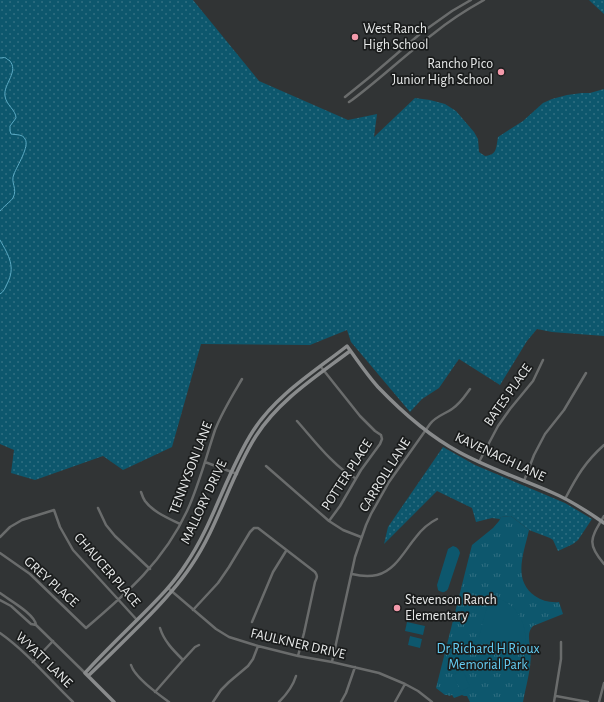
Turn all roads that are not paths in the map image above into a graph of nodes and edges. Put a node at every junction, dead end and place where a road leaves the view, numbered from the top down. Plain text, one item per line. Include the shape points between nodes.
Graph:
1 (471, 0) edge
2 (484, 0) edge
3 (345, 97) dead end
4 (349, 102) dead end
5 (347, 346) joint
6 (350, 351) junction
7 (543, 360) dead end
8 (320, 367) junction
9 (324, 371) junction
10 (586, 372) dead end
11 (242, 379) dead end
12 (470, 389) dead end
13 (297, 421) dead end
14 (425, 430) junction
15 (604, 445) edge
16 (205, 462) junction
17 (478, 462) junction
18 (266, 466) dead end
19 (232, 472) junction
20 (237, 474) junction
21 (356, 478) junction
22 (524, 481) junction
23 (141, 492) dead end
24 (565, 499) junction
25 (98, 508) dead end
26 (604, 516) edge
27 (437, 519) dead end
28 (329, 521) junction
29 (603, 522) edge
30 (180, 524) junction
31 (0, 537) edge
32 (361, 537) junction
33 (286, 550) junction
34 (0, 553) edge
35 (604, 564) edge
36 (150, 569) junction
37 (352, 574) junction
38 (168, 588) junction
39 (172, 591) junction
40 (0, 593) edge
41 (0, 600) edge
42 (119, 600) junction
43 (194, 610) junction
44 (137, 620) junction
45 (252, 622) dead end
46 (36, 625) junction
47 (86, 628) joint
48 (160, 628) dead end
49 (0, 633) edge
50 (53, 641) junction
51 (561, 642) dead end
52 (199, 645) dead end
53 (258, 646) junction
54 (298, 656) junction
55 (183, 660) junction
56 (33, 662) junction
57 (332, 662) junction
58 (130, 665) dead end
59 (355, 667) junction
60 (85, 673) junction
61 (88, 676) junction
62 (296, 676) dead end
63 (604, 683) edge
64 (405, 684) junction
65 (155, 692) junction
66 (556, 696) junction
67 (73, 702) edge
68 (114, 702) edge
69 (169, 702) edge
70 (213, 702) edge
71 (280, 702) edge
72 (341, 702) edge
73 (395, 702) edge
74 (432, 702) edge
75 (554, 702) edge
76 (588, 702) edge
77 (599, 702) edge

1 - 3 street via 421,33
2 - 4 street via 445,24
5 - 6 main road, KAVENAGH LANE
5 - 8 main road, MALLORY DRIVE
6 - 9 main road
6 - 14 main road, KAVENAGH LANE via 378,387
7 - 17 street, BATES PLACE via 533,381 498,426
8 - 9 street
8 - 19 main road, MALLORY DRIVE via 291,389 265,415 253,430
9 - 20 main road via 296,392 271,416 251,444
9 - 21 street, POTTER PLACE via 382,439
10 - 22 street via 564,410 545,434
11 - 16 street, TENNYSON LANE via 222,414
12 - 14 street, CARROLL LANE via 456,406 434,419
13 - 21 street via 335,463
14 - 17 main road, KAVENAGH LANE
14 - 32 street, CARROLL LANE via 381,495
15 - 24 street via 585,464
16 - 19 street
16 - 30 street, TENNYSON LANE via 187,512
17 - 22 main road, KAVENAGH LANE
18 - 28 street
19 - 20 street
19 - 38 main road, MALLORY DRIVE via 201,540
20 - 39 main road via 205,543
21 - 28 street, POTTER PLACE
22 - 24 main road, KAVENAGH LANE
23 - 30 street via 151,507
24 - 29 main road, KAVENAGH LANE
25 - 36 street via 115,536
26 - 29 street
27 - 37 street via 423,529 384,573 376,576
28 - 32 street
29 - 35 street via 593,535 592,544
30 - 36 street, TENNYSON LANE
31 - 42 street, CHAUCER PLACE via 22,520 54,510 60,527 74,550
32 - 37 street, CARROLL LANE
33 - 43 street via 258,528 254,528 218,583
33 - 45 street via 273,572
33 - 54 street via 317,574
34 - 47 street, GREY PLACE via 30,574
36 - 42 street, TENNYSON LANE
37 - 57 street, CARROLL LANE
38 - 39 street, FAULKNER DRIVE
38 - 44 main road, MALLORY DRIVE
39 - 43 street, FAULKNER DRIVE
39 - 61 main road
40 - 46 street via 20,606 36,621
41 - 46 street via 31,624
42 - 44 street, CHAUCER PLACE
42 - 47 street, TENNYSON LANE
43 - 53 street, FAULKNER DRIVE via 223,633
44 - 60 main road, MALLORY DRIVE
46 - 50 street
48 - 55 street via 166,642
49 - 56 street, WYATT LANE
50 - 56 street
50 - 60 street
51 - 66 street
52 - 55 street
53 - 54 street, FAULKNER DRIVE
53 - 70 street via 253,660 225,686
54 - 57 street, FAULKNER DRIVE
55 - 65 street
56 - 67 street, WYATT LANE
57 - 59 street, FAULKNER DRIVE
58 - 65 street
59 - 64 street, FAULKNER DRIVE via 379,673
59 - 72 street
60 - 61 main road
61 - 68 main road
62 - 71 street
63 - 77 street
64 - 73 street
64 - 74 street, FAULKNER DRIVE
65 - 69 street
66 - 75 street
66 - 76 street

